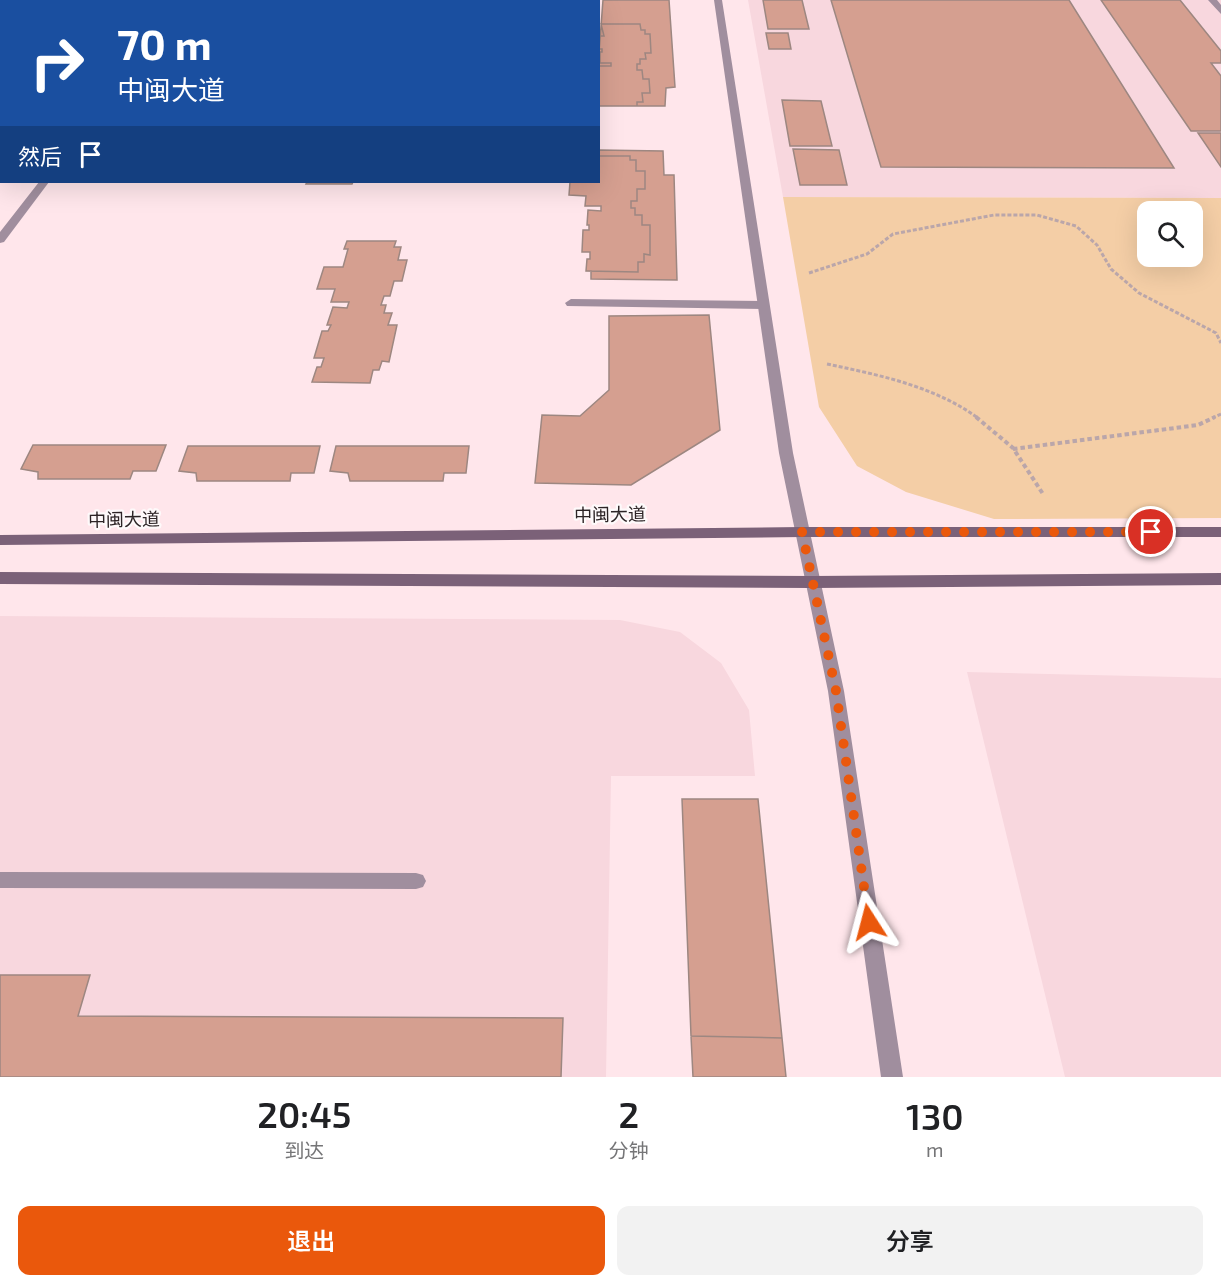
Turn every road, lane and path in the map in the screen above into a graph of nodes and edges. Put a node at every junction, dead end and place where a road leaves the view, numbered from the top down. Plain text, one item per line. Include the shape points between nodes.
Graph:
1 (718, 0) edge
2 (1212, 0) edge
3 (1221, 11) edge
4 (43, 183) edge
5 (0, 240) edge
6 (809, 273) dead end
7 (571, 303) dead end
8 (763, 306) junction
9 (1221, 343) edge
10 (827, 364) dead end
11 (1221, 414) edge
12 (1013, 449) junction
13 (1043, 494) dead end
14 (802, 532) junction
15 (1221, 532) edge
16 (0, 540) edge
17 (0, 578) edge
18 (1221, 579) edge
19 (812, 582) junction
20 (0, 880) edge
21 (416, 881) dead end
22 (892, 1077) edge

1 - 8 street
2 - 3 street
4 - 5 street
6 - 9 path via 867,254 893,234 994,215 1037,215 1076,226 1097,245 1111,269 1139,293 1216,333
7 - 8 street
8 - 14 street
10 - 12 path via 901,380 946,399 974,416
11 - 12 path via 1198,425
12 - 13 path
14 - 15 main road, 中闽大道
14 - 16 main road, 中闽大道
14 - 19 street
17 - 19 main road
18 - 19 main road
19 - 22 street via 836,691
20 - 21 street

